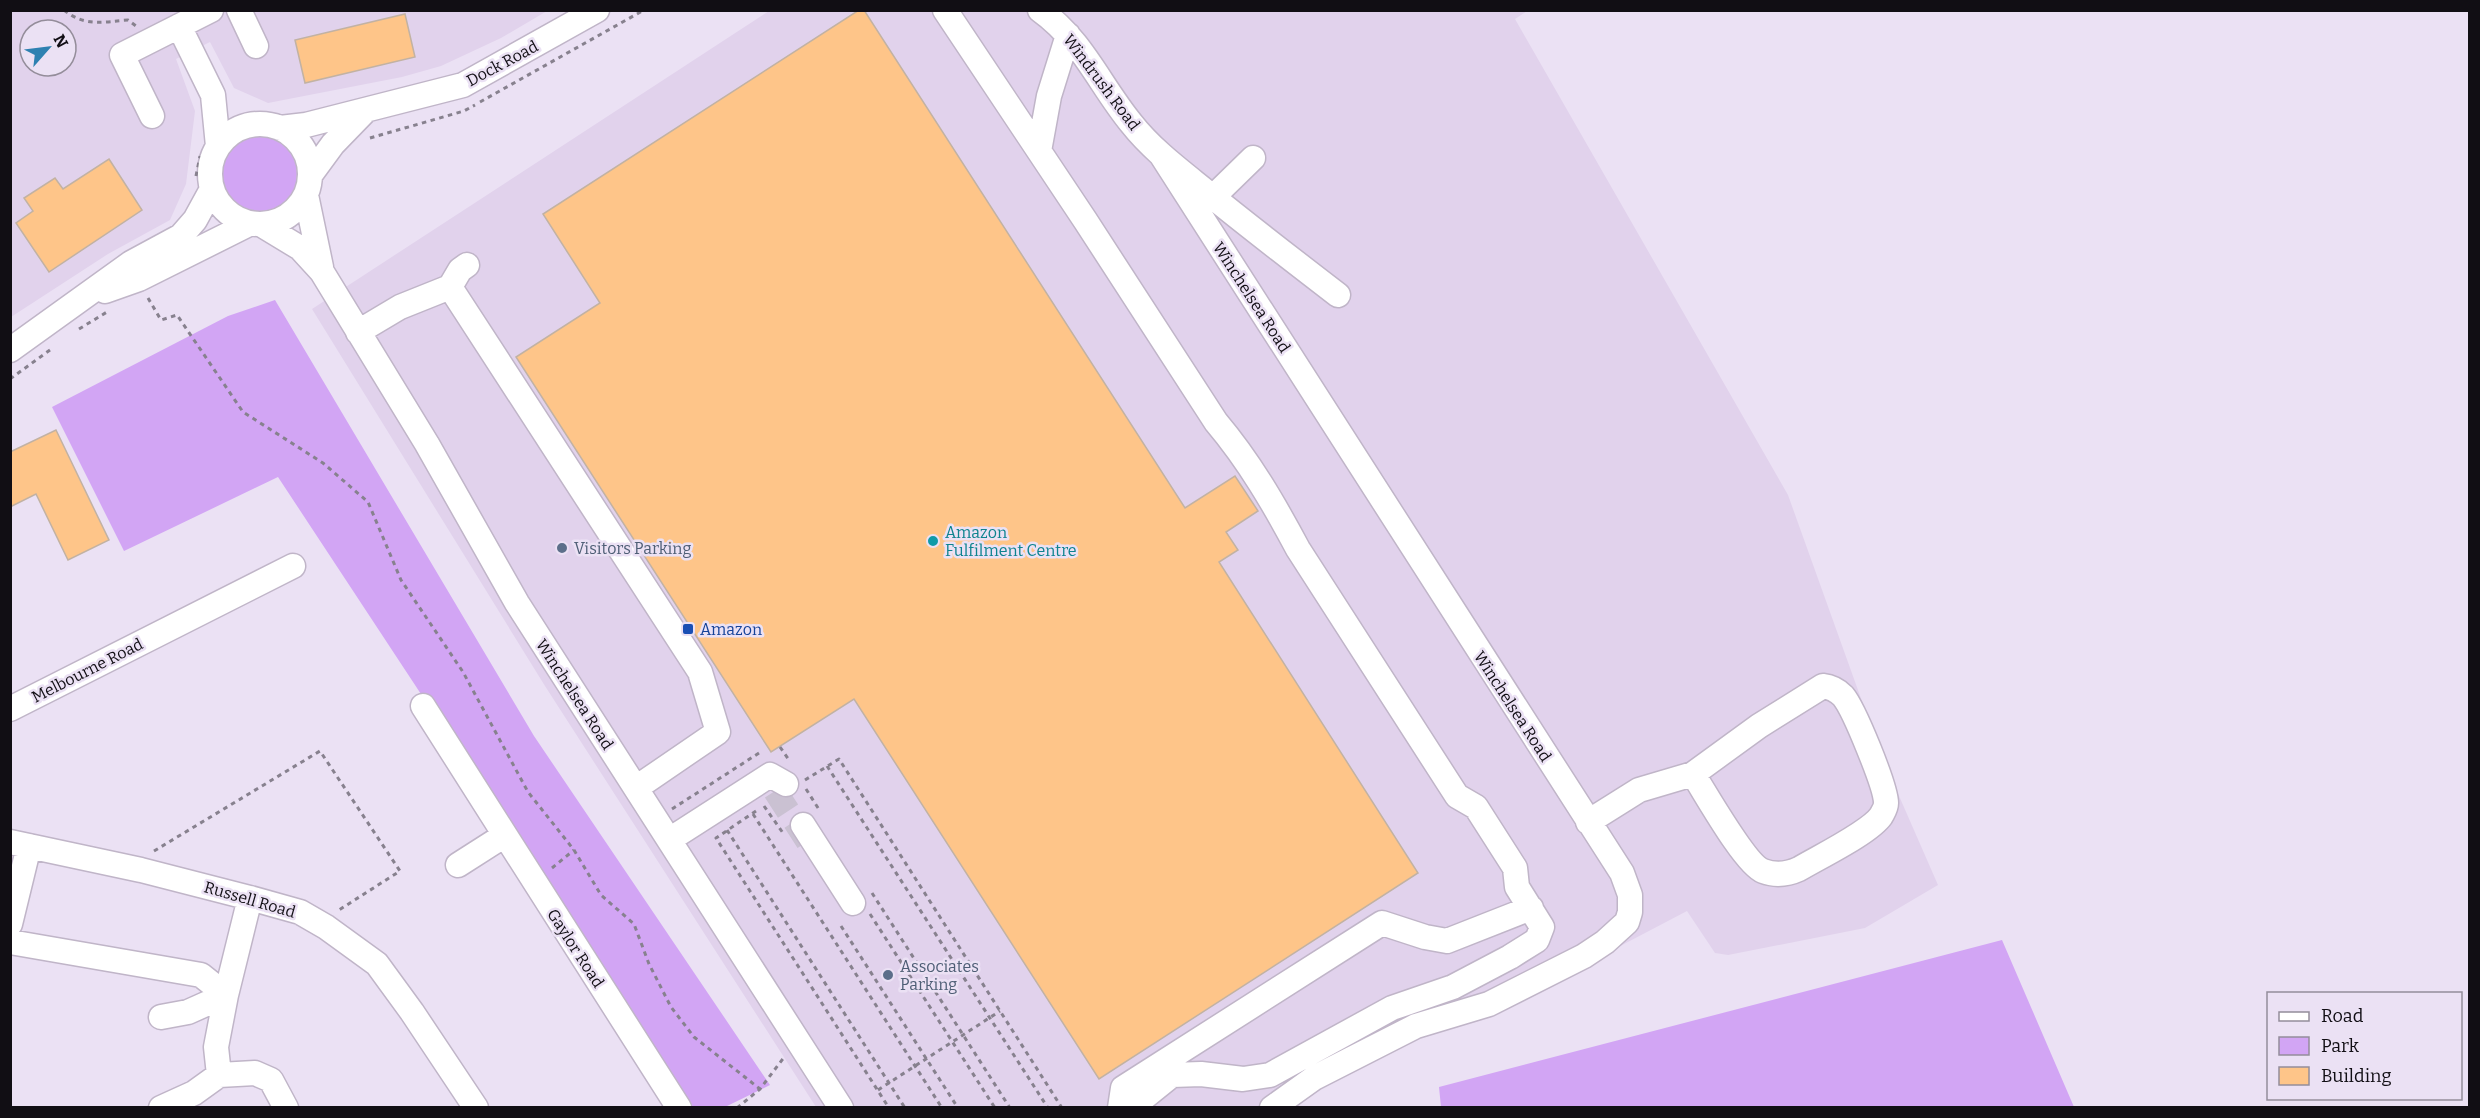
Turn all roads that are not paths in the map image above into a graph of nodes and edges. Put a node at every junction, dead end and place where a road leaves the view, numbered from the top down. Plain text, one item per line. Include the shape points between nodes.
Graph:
1 (211, 10) edge
2 (239, 10) edge
3 (597, 10) edge
4 (945, 10) edge
5 (1046, 12) edge
6 (179, 26) junction
7 (1068, 34) junction
8 (256, 46) dead end
9 (213, 94) junction
10 (366, 110) junction
11 (152, 116) dead end
12 (250, 125) junction
13 (280, 128) junction
14 (218, 146) junction
15 (1039, 151) junction
16 (1162, 156) junction
17 (1253, 158) dead end
18 (309, 185) junction
19 (212, 189) junction
20 (1212, 197) junction
21 (256, 224) junction
22 (468, 265) dead end
23 (322, 272) junction
24 (450, 286) junction
25 (1338, 295) dead end
26 (88, 296) junction
27 (358, 332) junction
28 (10, 350) edge
29 (293, 566) dead end
30 (423, 706) dead end
31 (10, 709) edge
32 (1692, 774) junction
33 (636, 788) junction
34 (772, 792) road end
35 (813, 819) tunnel mouth
36 (1588, 822) junction
37 (505, 835) junction
38 (669, 840) junction
39 (20, 844) edge
40 (458, 865) dead end
41 (250, 898) junction
42 (864, 901) road end
43 (1531, 908) junction
44 (10, 924) edge
45 (10, 942) edge
46 (226, 995) junction
47 (160, 1017) dead end
48 (219, 1075) junction
49 (161, 1107) edge
50 (286, 1107) edge
51 (476, 1107) edge
52 (679, 1107) edge
53 (841, 1107) edge
54 (1120, 1107) edge
55 (1138, 1107) edge
56 (1272, 1107) edge

1 - 6 street
2 - 8 street
3 - 10 street, Dock Road via 463,85
4 - 15 street
5 - 7 street, Windrush Road
6 - 9 street
6 - 11 street via 122,55
7 - 15 street via 1049,96
7 - 16 street, Windrush Road via 1131,123
9 - 12 street
9 - 14 street
10 - 13 street, Dock Road
10 - 18 street via 333,144
12 - 13 street, Dock Road
12 - 14 street via 238,129
13 - 18 street via 303,146 309,160
14 - 19 street via 210,167
15 - 43 street via 1216,422 1238,448 1298,549 1457,796 1476,807 1515,868 1517,888
16 - 20 street
16 - 36 street, Winchelsea Road
17 - 20 street
18 - 21 street via 301,205 283,219
18 - 23 street, Winchelsea Road via 314,241
19 - 21 street via 220,205 233,217
19 - 26 street via 181,236 131,263
20 - 25 street
21 - 23 street, Winchelsea Road via 300,248
21 - 26 street via 139,279
22 - 24 street
23 - 27 street, Winchelsea Road
24 - 27 street via 400,307
24 - 33 street via 700,672 718,732
26 - 28 street
27 - 33 street, Winchelsea Road via 427,444 504,582
29 - 31 street, Melbourne Road
30 - 37 street, Gaylor Road
32 - 32 street via 1823,686 1833,687 1844,698 1857,723 1886,806 1880,818 1861,832 1799,869 1775,874 1761,871 1748,858
32 - 36 street via 1639,790
33 - 38 street, Winchelsea Road
34 - 38 street
35 - 42 street
36 - 56 street, Winchelsea Road via 1622,873 1630,895 1630,912 1620,929 1584,956 1523,988 1489,1004 1416,1026 1314,1078
37 - 40 street
37 - 52 street, Gaylor Road
38 - 53 street, Winchelsea Road
39 - 41 street, Russell Road
39 - 44 street
41 - 46 street
41 - 51 street, Russell Road via 300,912 377,964
43 - 54 street via 1447,941 1383,923 1124,1088
43 - 55 street via 1542,927 1537,940 1453,987 1392,1008 1270,1075 1243,1079 1172,1075 1141,1100
45 - 46 street via 201,975
46 - 47 street via 188,1012
46 - 48 street via 216,1047
48 - 49 street via 194,1093
48 - 50 street via 255,1072 271,1080

